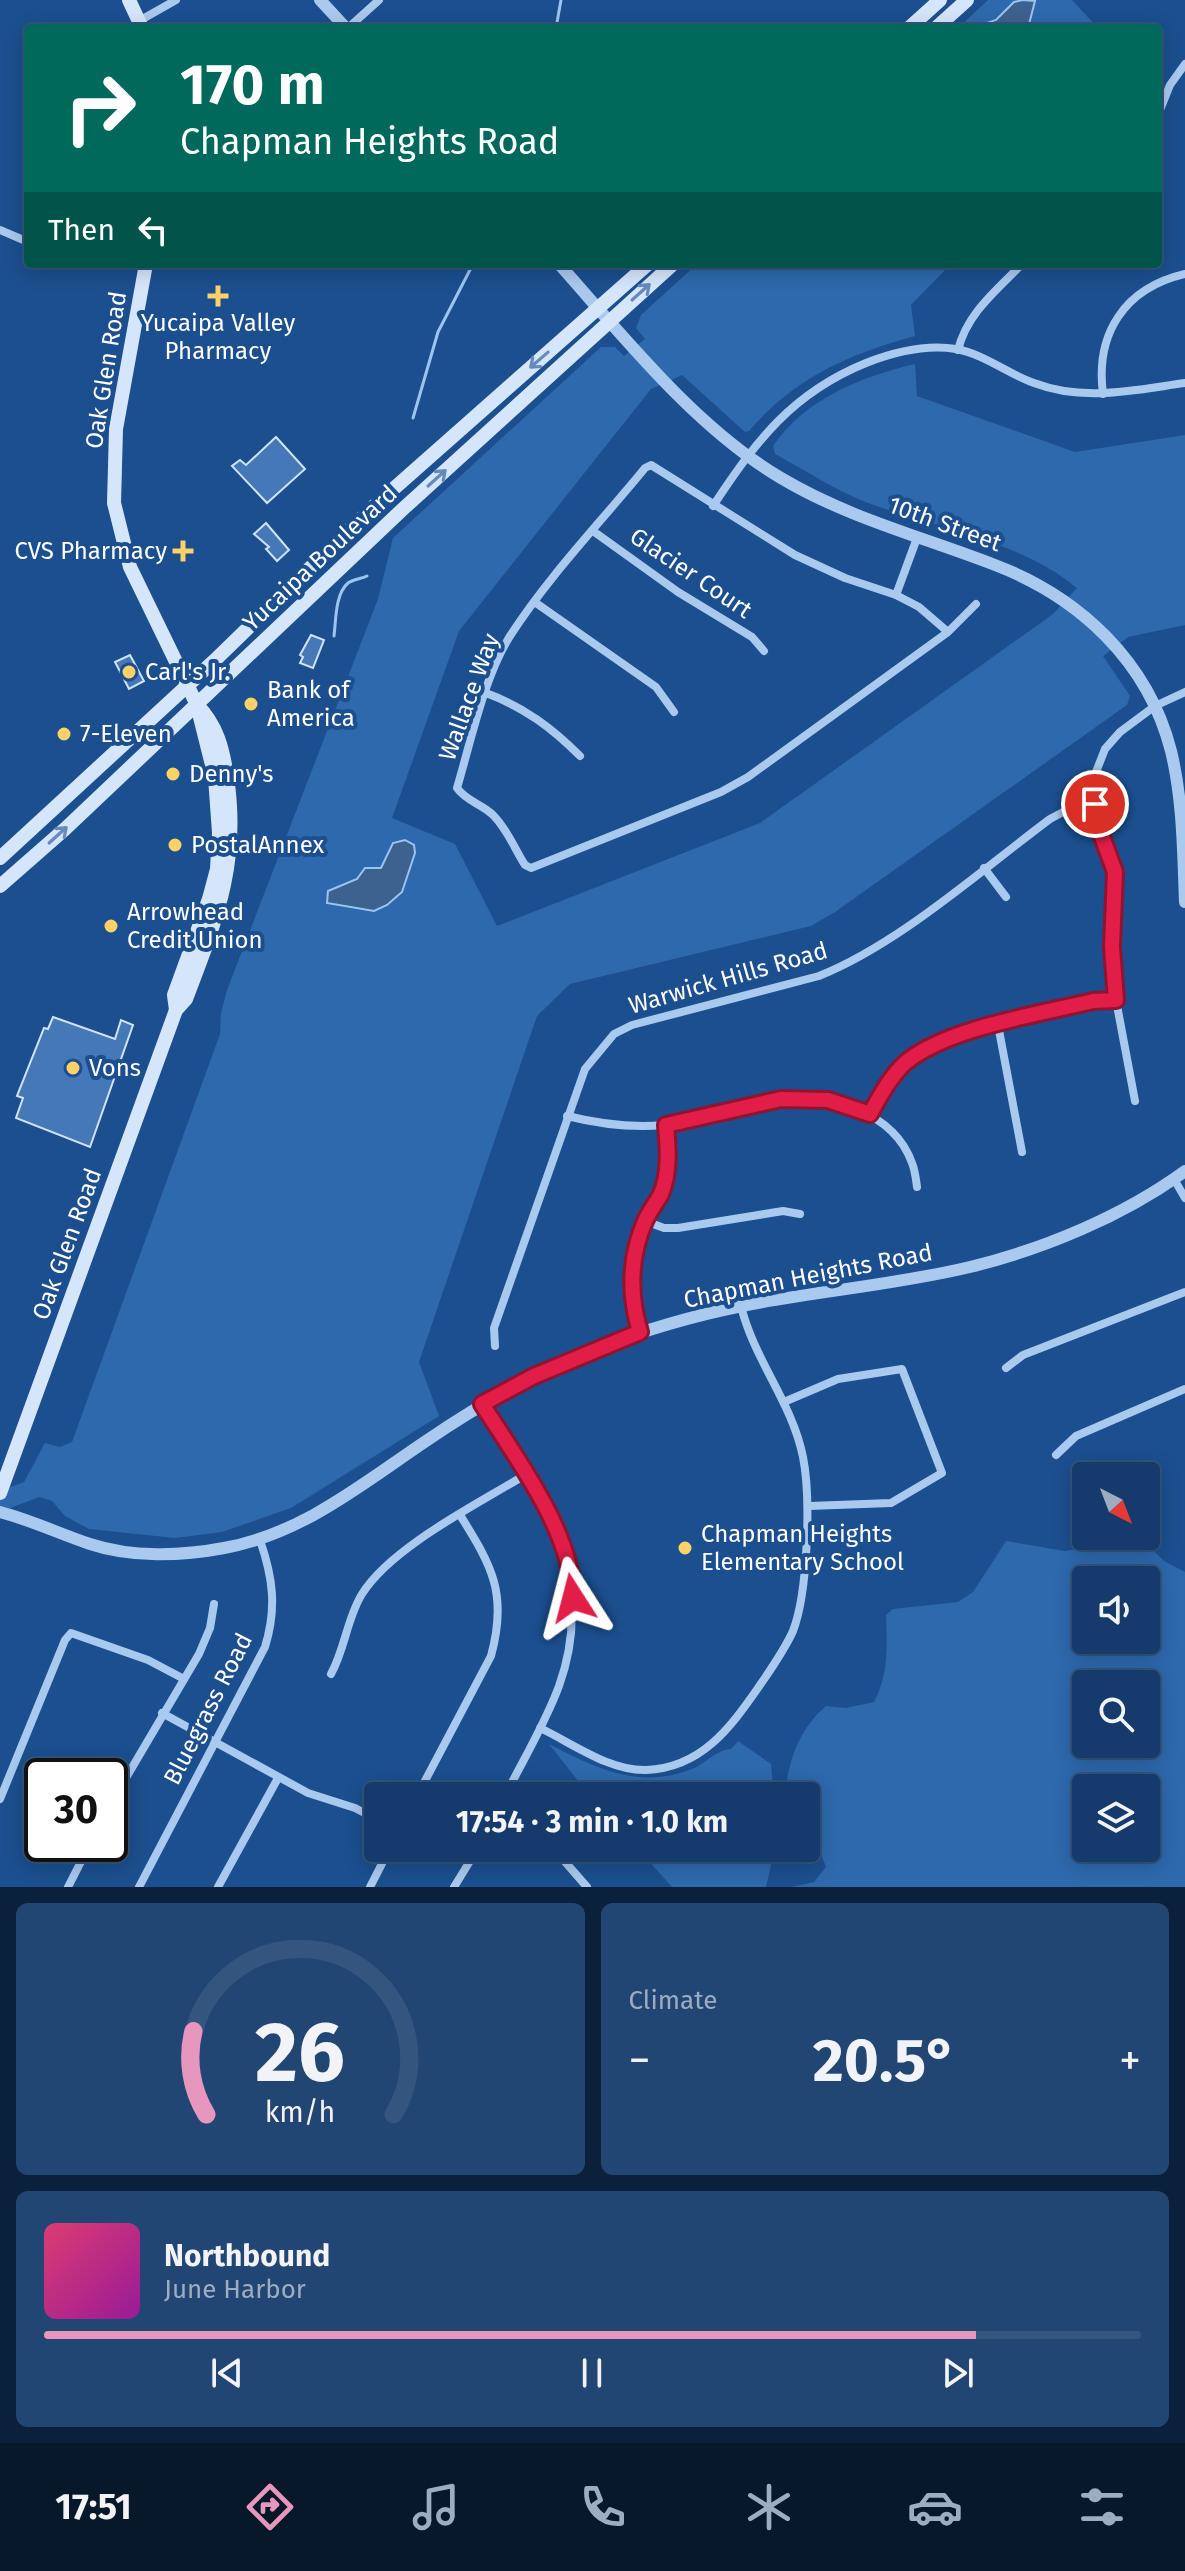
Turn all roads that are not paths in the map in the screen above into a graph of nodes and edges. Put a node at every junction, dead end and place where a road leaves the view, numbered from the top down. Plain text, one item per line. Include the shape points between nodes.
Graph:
1 (129, 0) edge
2 (176, 0) edge
3 (320, 0) edge
4 (379, 0) edge
5 (940, 0) edge
6 (967, 0) edge
7 (141, 24) edge
8 (142, 24) edge
9 (343, 24) edge
10 (352, 24) edge
11 (913, 24) edge
12 (940, 24) edge
13 (1185, 64) edge
14 (1162, 105) edge
15 (0, 230) edge
16 (24, 240) edge
17 (145, 268) edge
18 (563, 268) edge
19 (643, 268) edge
20 (669, 268) edge
21 (1018, 268) edge
22 (1185, 274) edge
23 (598, 308) junction
24 (609, 321) junction
25 (958, 350) junction
26 (1185, 383) edge
27 (1103, 394) junction
28 (747, 454) junction
29 (713, 506) junction
30 (593, 531) junction
31 (917, 538) junction
32 (896, 595) junction
33 (536, 603) junction
34 (976, 604) dead end
35 (948, 632) junction
36 (764, 651) dead end
37 (189, 684) junction
38 (1185, 692) edge
39 (486, 693) junction
40 (197, 705) junction
41 (1155, 706) junction
42 (674, 712) dead end
43 (580, 756) dead end
44 (1095, 804) junction
45 (1184, 853) edge
46 (0, 858) edge
47 (984, 868) junction
48 (0, 886) edge
49 (1006, 897) dead end
50 (1185, 902) edge
51 (1116, 1000) junction
52 (998, 1025) junction
53 (1135, 1101) dead end
54 (870, 1114) junction
55 (567, 1116) junction
56 (666, 1125) junction
57 (1022, 1152) dead end
58 (1179, 1175) edge
59 (917, 1187) dead end
60 (1185, 1198) edge
61 (800, 1214) dead end
62 (645, 1221) junction
63 (1185, 1292) edge
64 (741, 1306) junction
65 (640, 1332) junction
66 (495, 1346) dead end
67 (1006, 1368) dead end
68 (1185, 1389) edge
69 (784, 1402) junction
70 (482, 1404) junction
71 (1056, 1455) dead end
72 (525, 1475) junction
73 (0, 1493) edge
74 (809, 1506) junction
75 (0, 1512) edge
76 (460, 1515) junction
77 (260, 1540) junction
78 (214, 1604) dead end
79 (331, 1674) dead end
80 (184, 1679) junction
81 (162, 1713) junction
82 (540, 1728) junction
83 (216, 1743) junction
84 (128, 1773) edge
85 (278, 1778) junction
86 (424, 1782) edge
87 (512, 1782) edge
88 (0, 1799) edge
89 (364, 1814) edge
90 (81, 1862) edge
91 (383, 1862) edge
92 (469, 1862) edge
93 (565, 1862) edge
94 (68, 1887) edge
95 (139, 1887) edge
96 (218, 1887) edge
97 (370, 1887) edge
98 (454, 1887) edge
99 (587, 1887) edge

1 - 7 main road
2 - 8 street
3 - 9 street
4 - 10 street
5 - 11 main road
6 - 12 main road
13 - 14 street
15 - 16 street
17 - 37 main road, Oak Glen Road via 116,429 114,503 138,586
18 - 23 street, 10th Street
19 - 23 main road, Yucaipa Boulevard
24 -> 20 main road, Yucaipa Boulevard
21 - 25 street via 974,314
22 - 27 street via 1158,280 1120,314 1101,360
23 - 24 street, 10th Street
23 -> 37 main road, Yucaipa Boulevard via 373,507
24 - 28 street, 10th Street via 677,395
40 -> 24 main road, Yucaipa Boulevard
25 - 27 street via 1035,384
25 - 28 street via 914,349 842,373 780,416
26 - 27 street
28 - 29 street
28 - 31 street, 10th Street via 810,494
29 - 30 street, Wallace Way via 651,465
29 - 32 street, Wallace Way via 795,555
30 - 33 street, Wallace Way
30 - 36 street, Glacier Court via 752,637
31 - 32 street
31 - 41 street, 10th Street via 1022,576 1075,607 1116,646
32 - 35 street, Wallace Way
33 - 39 street, Wallace Way via 509,638
33 - 42 street via 656,687
34 - 35 street, Wallace Way
35 - 39 street, Wallace Way via 748,777 531,868 492,814 457,788
37 - 40 main road, Oak Glen Road
37 - 46 main road, Yucaipa Boulevard
38 - 41 street
39 - 43 street via 553,729
48 -> 40 main road, Yucaipa Boulevard
40 - 73 main road, Oak Glen Road via 215,777 217,869 174,995 176,1010
41 - 44 street via 1105,749 1096,772
41 - 45 street, 10th Street via 1170,750
44 - 47 street, Warwick Hills Road via 1050,819
44 - 51 street via 1115,872
45 - 50 street, 10th Street
47 - 49 street
47 - 55 street, Warwick Hills Road via 875,949 838,969 614,1034 585,1069
51 - 52 street
51 - 53 street
52 - 54 street via 944,1040 914,1057 888,1082
52 - 57 street
54 - 56 street via 828,1100 781,1099
54 - 59 street via 892,1132 912,1161
55 - 56 street via 601,1125
55 - 66 street, Warwick Hills Road via 494,1328
56 - 62 street via 666,1174
58 - 60 street
58 - 64 street, Chapman Heights Road via 1075,1230 983,1263
61 - 62 street via 783,1211 678,1228
62 - 65 street via 631,1281
63 - 67 street via 1023,1355
64 - 65 street, Chapman Heights Road
64 - 69 street via 751,1342
65 - 70 street, Chapman Heights Road
68 - 71 street via 1076,1436
69 - 74 street via 803,1457
69 - 74 street via 838,1379 902,1369 942,1473 891,1503
70 - 72 street
70 - 77 street, Chapman Heights Road via 326,1509
72 - 76 street
72 - 82 street via 554,1525 573,1588 567,1662
74 - 82 street via 794,1629 716,1742 689,1760 645,1770 607,1761
75 - 77 street, Chapman Heights Road via 94,1546 140,1553 181,1554
76 - 79 street via 371,1582 356,1606
76 - 86 street via 493,1574 496,1637
77 - 83 street, Bluegrass Road via 271,1574 271,1629
78 - 80 street via 210,1628
80 - 81 street
80 - 88 street via 148,1660 71,1633
81 - 83 street
81 - 84 street
82 - 87 street
83 - 85 street
83 - 95 street, Bluegrass Road
85 - 89 street
85 - 96 street
90 - 94 street
91 - 97 street
92 - 98 street
93 - 99 street

